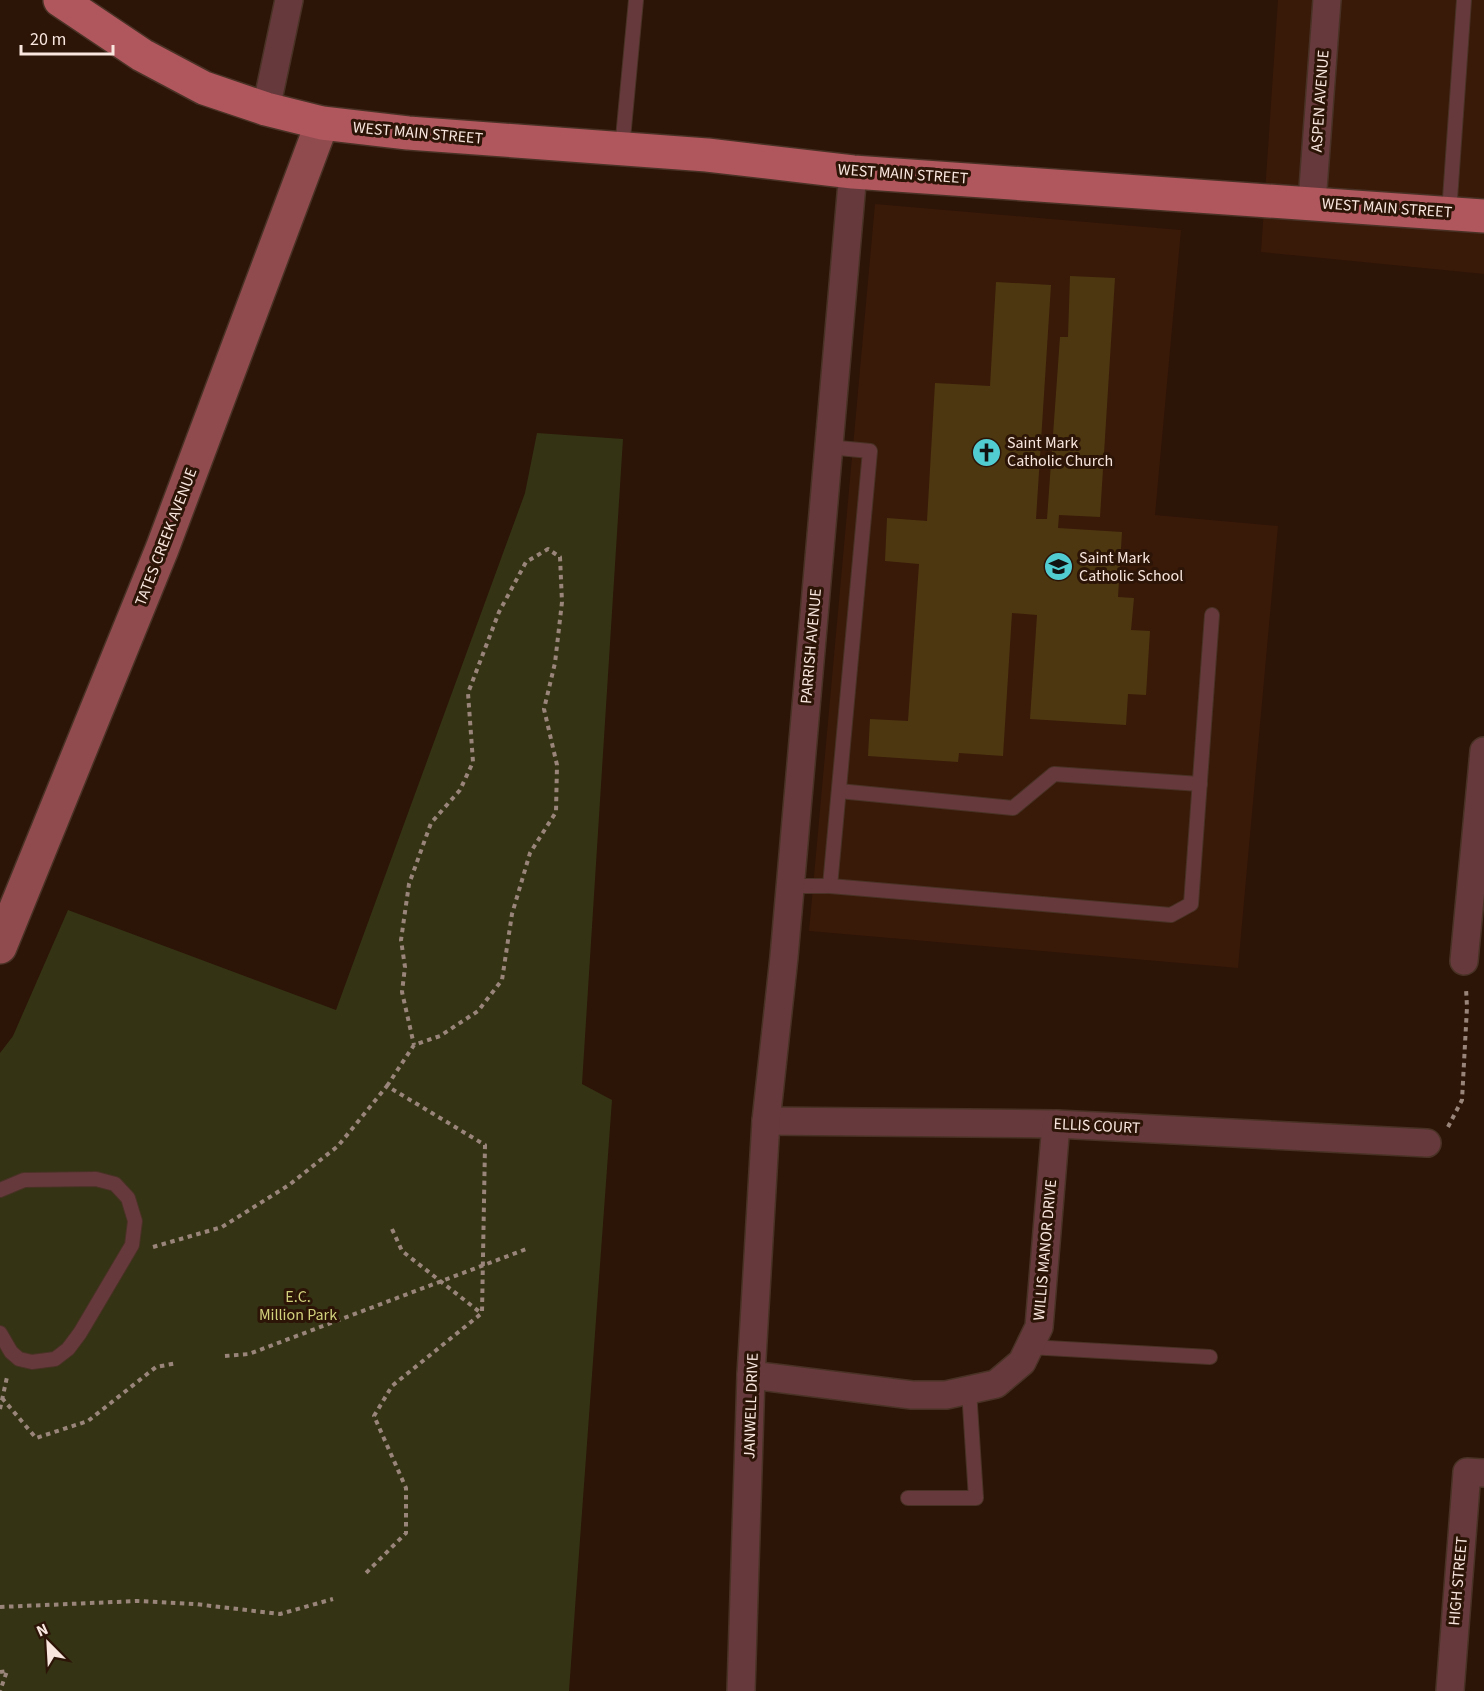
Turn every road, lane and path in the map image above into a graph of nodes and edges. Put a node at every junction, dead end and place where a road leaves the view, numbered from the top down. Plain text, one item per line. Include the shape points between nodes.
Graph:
1 (60, 0) edge
2 (289, 0) edge
3 (636, 0) edge
4 (1327, 0) edge
5 (1464, 0) edge
6 (266, 110) junction
7 (322, 123) junction
8 (622, 149) junction
9 (853, 172) junction
10 (1312, 202) junction
11 (1449, 213) junction
12 (1484, 216) edge
13 (828, 447) junction
14 (1212, 615) dead end
15 (1484, 751) edge
16 (1200, 784) junction
17 (839, 791) junction
18 (790, 886) junction
19 (830, 886) junction
20 (0, 946) edge
21 (1464, 961) joint
22 (414, 1045) junction
23 (387, 1086) junction
24 (766, 1121) junction
25 (1056, 1124) junction
26 (1427, 1143) joint
27 (0, 1190) edge
28 (392, 1229) dead end
29 (529, 1248) dead end
30 (130, 1250) junction
31 (483, 1264) junction
32 (439, 1281) junction
33 (482, 1313) junction
34 (0, 1333) edge
35 (1029, 1347) junction
36 (11, 1352) junction
37 (225, 1356) dead end
38 (1210, 1358) dead end
39 (177, 1363) dead end
40 (752, 1375) junction
41 (969, 1390) junction
42 (2, 1398) junction
43 (0, 1409) edge
44 (1475, 1472) edge
45 (908, 1498) dead end
46 (365, 1574) dead end
47 (333, 1599) dead end
48 (0, 1607) edge
49 (0, 1672) edge
50 (0, 1691) edge
51 (741, 1691) edge
52 (1450, 1691) edge

1 - 6 main road, WEST MAIN STREET via 142,55 204,88
2 - 6 street
3 - 8 lane
4 - 10 street, ASPEN AVENUE
5 - 11 lane
6 - 7 main road, WEST MAIN STREET
7 - 8 main road, WEST MAIN STREET
7 - 20 main road, TATES CREEK AVENUE via 166,538
8 - 9 main road, WEST MAIN STREET
9 - 10 main road, WEST MAIN STREET
9 - 13 street, PARRISH AVENUE
10 - 11 main road, WEST MAIN STREET
11 - 12 main road, WEST MAIN STREET
13 - 17 lane via 870,451
13 - 18 street, PARRISH AVENUE
14 - 16 lane
15 - 21 street
16 - 17 lane via 1054,774 1013,808
16 - 19 lane via 1191,904 1171,915
17 - 19 lane
18 - 19 lane
18 - 24 street, PARRISH AVENUE
21 - 26 path via 1467,1007 1462,1100 1450,1125
22 - 22 path via 440,1036 478,1011 502,980 512,914 530,853 556,812 557,765 544,709 555,663 562,602 560,558 548,549 526,562 499,612 468,693 473,762 460,790 431,823 409,884 401,940 405,967 402,992
22 - 23 path
23 - 30 path via 338,1146 289,1185 222,1227 143,1250
23 - 31 path via 485,1145
24 - 25 street, ELLIS COURT
24 - 40 street, JANWELL DRIVE
25 - 26 street, ELLIS COURT
25 - 35 street, WILLIS MANOR DRIVE via 1039,1327
27 - 30 lane via 24,1180 96,1179 115,1184 128,1198 135,1221
28 - 32 path via 402,1251
29 - 31 path
30 - 36 lane via 68,1350 55,1359 32,1362 18,1359
31 - 32 path
31 - 33 path
32 - 33 path
32 - 37 path via 249,1354
33 - 46 path via 392,1386 374,1416 406,1488 406,1533
34 - 36 lane
35 - 38 lane
35 - 41 street, WILLIS MANOR DRIVE via 1022,1362 996,1384
36 - 42 path
39 - 42 path via 156,1368 88,1421 36,1438
40 - 41 street, WILLIS MANOR DRIVE via 912,1395
40 - 51 street, JANWELL DRIVE
41 - 45 lane via 976,1498
42 - 43 path
44 - 52 street, HIGH STREET
47 - 48 path via 280,1614 137,1601
49 - 50 path via 7,1671

